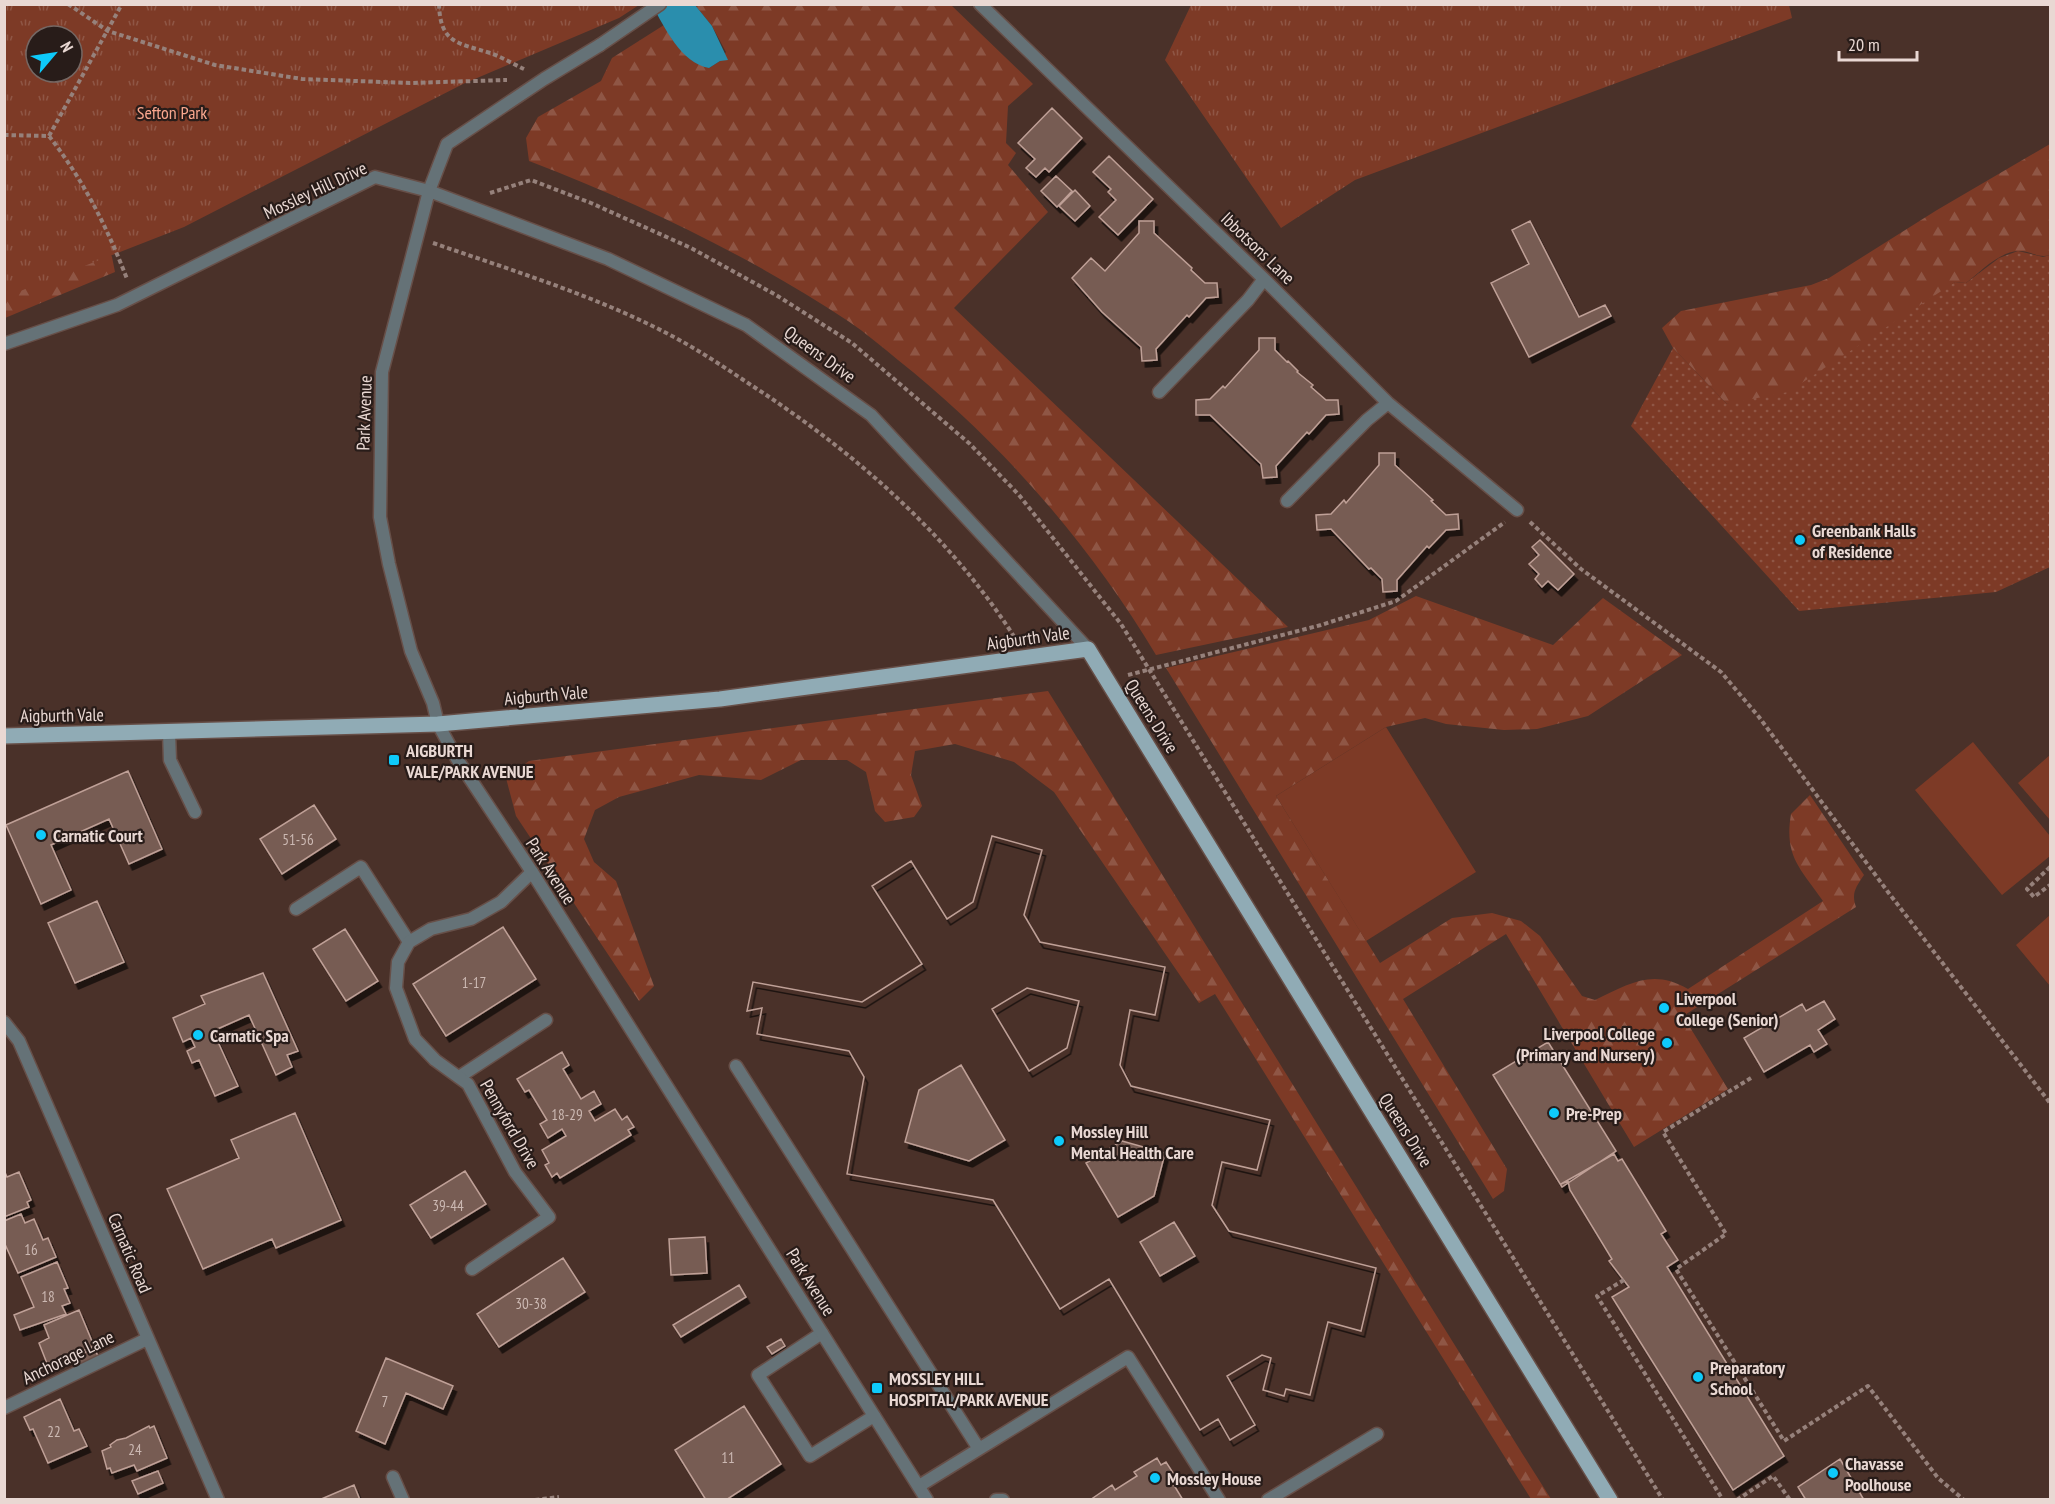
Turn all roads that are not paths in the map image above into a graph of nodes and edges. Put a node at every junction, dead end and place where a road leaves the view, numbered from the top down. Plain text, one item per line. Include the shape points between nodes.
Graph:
1 (660, 4) edge
2 (980, 4) edge
3 (429, 191) junction
4 (1264, 279) junction
5 (4, 344) edge
6 (1159, 392) dead end
7 (1388, 403) junction
8 (1287, 501) dead end
9 (1517, 510) road end
10 (1088, 649) junction
11 (438, 724) junction
12 (169, 733) junction
13 (4, 736) edge
14 (195, 812) dead end
15 (532, 873) junction
16 (296, 909) dead end
17 (409, 942) junction
18 (546, 1020) dead end
19 (4, 1022) edge
20 (736, 1066) dead end
21 (459, 1077) junction
22 (472, 1269) dead end
23 (822, 1333) junction
24 (147, 1339) junction
25 (4, 1408) edge
26 (874, 1416) junction
27 (1377, 1434) dead end
28 (979, 1449) junction
29 (393, 1477) dead end
30 (919, 1486) junction
31 (217, 1499) edge
32 (403, 1500) edge
33 (927, 1500) edge
34 (996, 1500) edge
35 (1003, 1500) edge
36 (1219, 1500) edge
37 (1268, 1500) edge
38 (1610, 1500) edge

1 - 3 street via 447,144
2 - 4 street, Ibbotsons Lane
3 - 5 street, Mossley Hill Drive via 375,177 134,296
3 - 10 street, Queens Drive via 608,260 746,325 871,415
3 - 11 street, Park Avenue via 382,372 380,517 411,651
4 - 6 street
4 - 7 street, Ibbotsons Lane
7 - 8 street
7 - 9 street, Ibbotsons Lane
10 - 11 main road, Aigburth Vale via 720,699
10 - 38 main road, Queens Drive
11 - 12 main road, Aigburth Vale
11 - 15 street, Park Avenue
12 - 13 main road, Aigburth Vale
12 - 14 street via 170,760
15 - 17 street via 491,908 471,919 431,929
15 - 23 street, Park Avenue
16 - 17 street via 361,867
17 - 21 street, Pennyford Drive via 398,962 396,988 404,1014 415,1039
18 - 21 street
19 - 24 street, Carnatic Road via 19,1041
20 - 28 street
21 - 22 street, Pennyford Drive via 468,1084 515,1172 549,1217
23 - 26 street, Park Avenue
23 - 26 street via 758,1375 810,1456
24 - 25 street, Anchorage Lane
24 - 31 street, Carnatic Road
26 - 30 street, Park Avenue
27 - 37 street
28 - 30 street
28 - 36 street via 1128,1357
29 - 32 street
30 - 33 street, Park Avenue
34 - 35 street

